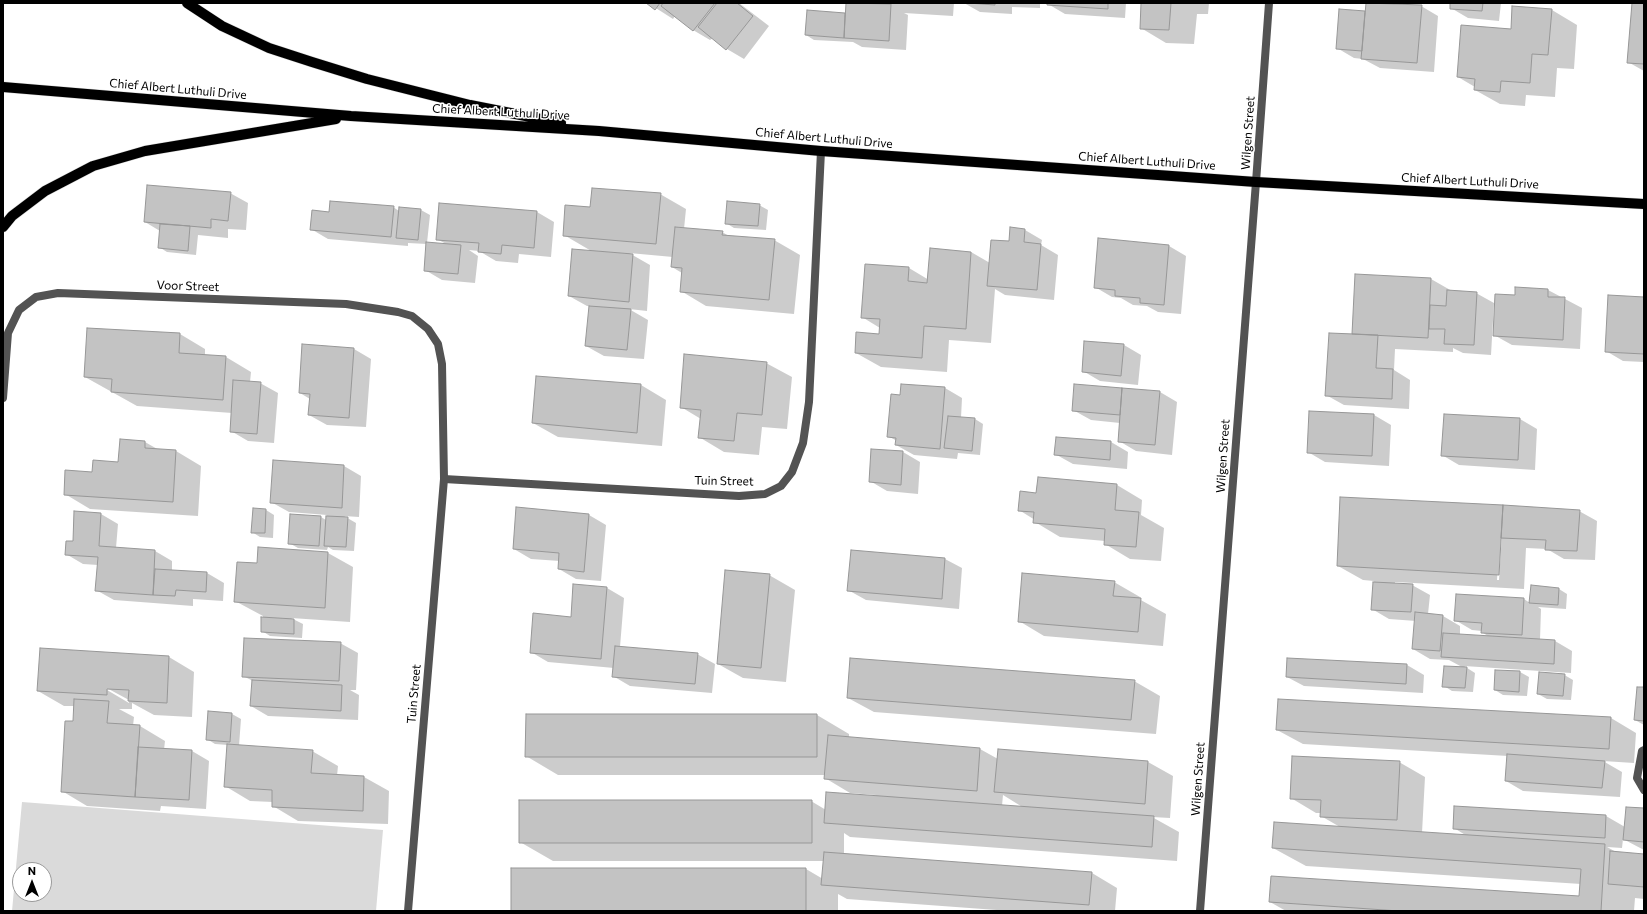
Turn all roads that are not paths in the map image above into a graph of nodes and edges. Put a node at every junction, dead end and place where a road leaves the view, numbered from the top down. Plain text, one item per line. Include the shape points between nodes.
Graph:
1 (187, 3) edge
2 (1269, 3) edge
3 (3, 87) edge
4 (351, 116) junction
5 (599, 131) junction
6 (821, 151) junction
7 (1256, 182) junction
8 (1644, 204) edge
9 (3, 227) edge
10 (438, 344) joint
11 (3, 398) edge
12 (444, 479) junction
13 (1644, 750) edge
14 (1644, 790) edge
15 (408, 911) edge
16 (1200, 911) edge

1 - 5 main road via 222,26 269,48 326,66 470,105
2 - 7 street, Wilgen Street
3 - 4 main road, Chief Albert Luthuli Drive
4 - 5 main road, Chief Albert Luthuli Drive
4 - 9 main road via 145,151 93,166 45,190 12,216
5 - 6 main road, Chief Albert Luthuli Drive
6 - 7 main road, Chief Albert Luthuli Drive
6 - 12 street, Tuin Street via 809,402 803,443 792,472 781,486 765,494 739,496
7 - 8 main road, Chief Albert Luthuli Drive
7 - 16 street, Wilgen Street
10 - 11 street, Voor Street via 428,329 412,316 346,304 58,293 36,297 19,310 8,333
10 - 12 street, Tuin Street via 442,364
12 - 15 street, Tuin Street
13 - 14 street via 1637,778

